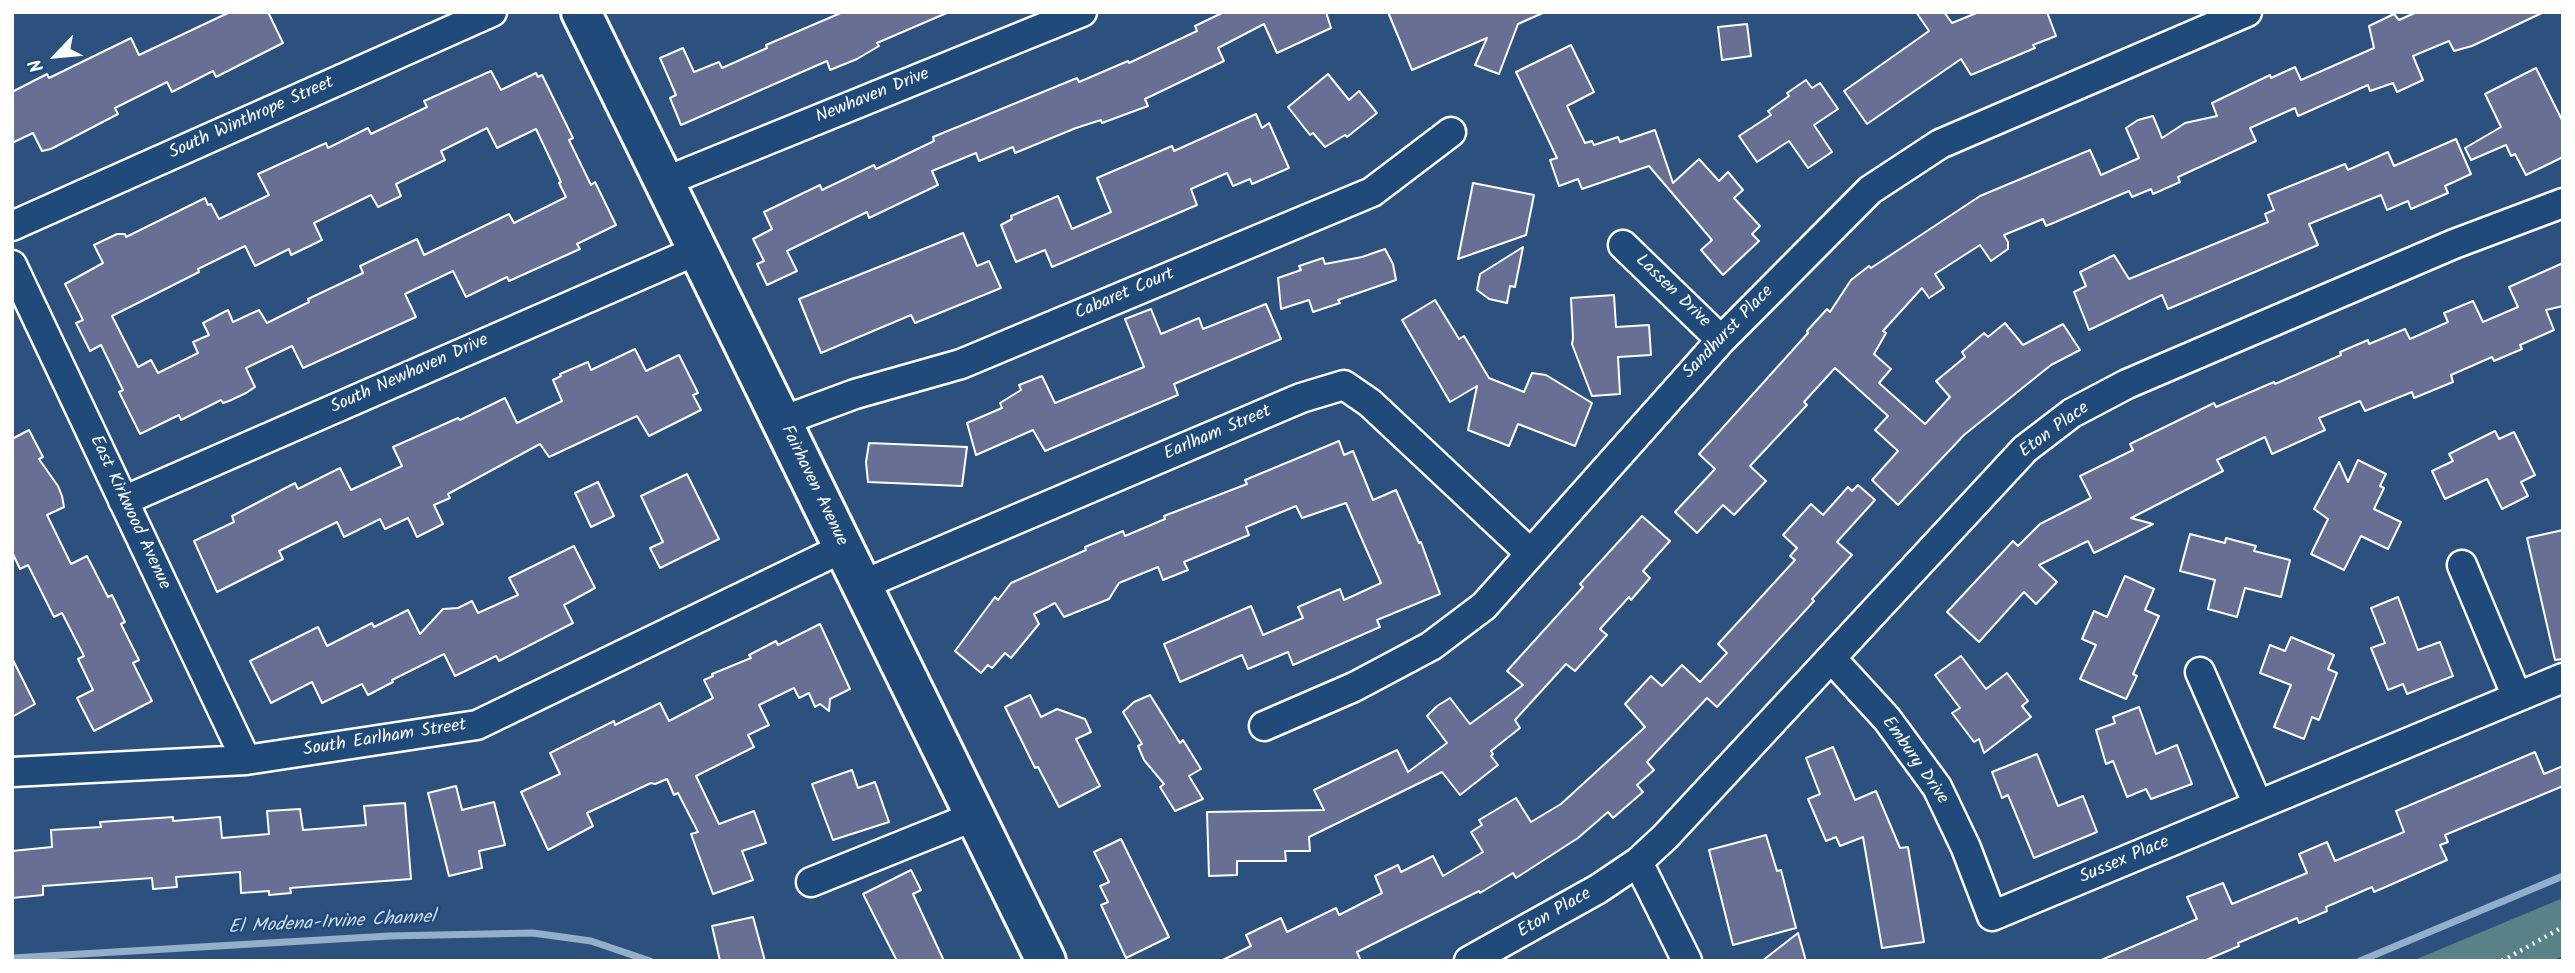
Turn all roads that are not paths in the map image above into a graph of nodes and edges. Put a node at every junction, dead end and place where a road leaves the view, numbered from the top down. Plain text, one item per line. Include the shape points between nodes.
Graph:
1 (492, 12) edge
2 (581, 12) edge
3 (1082, 12) edge
4 (2231, 15) edge
5 (1451, 132) dead end
6 (664, 182) junction
7 (2563, 203) edge
8 (12, 226) edge
9 (1623, 245) dead end
10 (698, 250) junction
11 (12, 265) edge
12 (1721, 340) junction
13 (782, 421) junction
14 (123, 500) junction
15 (843, 548) junction
16 (1530, 553) junction
17 (2462, 565) dead end
18 (862, 584) junction
19 (1831, 658) junction
20 (2200, 672) dead end
21 (2563, 678) edge
22 (2517, 697) junction
23 (1264, 726) dead end
24 (246, 760) junction
25 (12, 772) edge
26 (2258, 805) junction
27 (975, 816) junction
28 (1638, 862) junction
29 (811, 882) dead end
30 (1992, 916) joint
31 (1046, 961) edge
32 (1469, 961) edge
33 (1688, 961) edge

1 - 8 street, South Winthrope Street
2 - 6 main road, Fairhaven Avenue
3 - 6 street, Newhaven Drive
4 - 12 street, Sandhurst Place via 1940,144 1870,190
5 - 13 street, Cabaret Court via 1372,192 961,364 855,394
6 - 10 main road, Fairhaven Avenue
7 - 19 street, Eton Place via 2429,254 2127,384 2072,413 2025,449
9 - 12 street, Lassen Drive
10 - 13 main road, Fairhaven Avenue
10 - 14 street, South Newhaven Drive
11 - 14 street, East Kirkwood Avenue
12 - 16 street, Sandhurst Place
13 - 15 main road, Fairhaven Avenue
14 - 24 street, East Kirkwood Avenue
15 - 18 main road, Fairhaven Avenue
15 - 24 street, South Earlham Street via 477,725
16 - 18 street, Earlham Street via 1370,403 1344,385 1301,398
16 - 23 street, Sandhurst Place via 1484,606 1431,646 1354,687
17 - 22 street
18 - 27 main road, Fairhaven Avenue
19 - 28 street, Eton Place
19 - 30 street, Embury Drive via 1887,719 1937,787
20 - 26 street
21 - 22 street, Sussex Place
22 - 26 street, Sussex Place
24 - 25 street, South Earlham Street
26 - 30 street, Sussex Place
27 - 29 street
27 - 31 main road, Fairhaven Avenue
28 - 32 street, Eton Place
28 - 33 street

